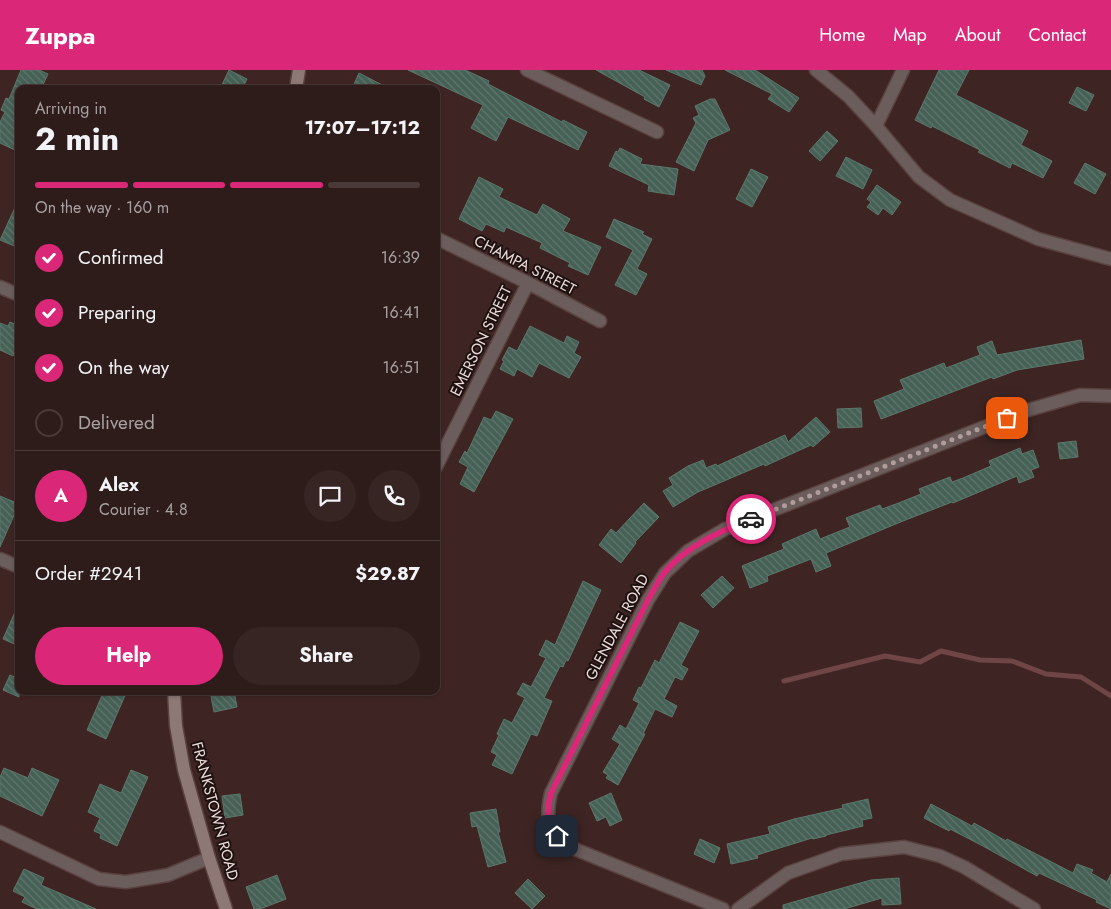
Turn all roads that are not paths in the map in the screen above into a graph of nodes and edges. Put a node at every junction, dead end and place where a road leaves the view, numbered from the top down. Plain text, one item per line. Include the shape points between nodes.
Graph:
1 (299, 70) edge
2 (527, 70) edge
3 (816, 70) edge
4 (903, 70) edge
5 (297, 85) edge
6 (876, 126) junction
7 (657, 132) dead end
8 (440, 240) edge
9 (1111, 259) edge
10 (528, 283) junction
11 (0, 287) edge
12 (15, 293) edge
13 (600, 321) dead end
14 (1111, 396) edge
15 (440, 459) edge
16 (0, 559) edge
17 (15, 565) edge
18 (174, 695) edge
19 (0, 832) edge
20 (209, 858) junction
21 (226, 909) edge
22 (723, 909) edge
23 (738, 909) edge
24 (1034, 909) edge

1 - 5 main road
2 - 7 street
3 - 6 street via 848,96
4 - 6 street
6 - 9 street via 919,176 950,200 1038,239
8 - 10 street, CHAMPA STREET
10 - 13 street, CHAMPA STREET
10 - 15 street, EMERSON STREET
11 - 12 street
14 - 22 street, GLENDALE ROAD via 1080,395 1025,411 726,529 688,551 664,573 551,793 547,810 549,823 557,836 572,848
16 - 17 street
18 - 20 main road, FRANKSTOWN ROAD via 184,770
19 - 20 street via 99,879 126,882 168,875
20 - 21 main road, FRANKSTOWN ROAD
23 - 24 street via 788,873 841,854 904,847 940,856 964,867

